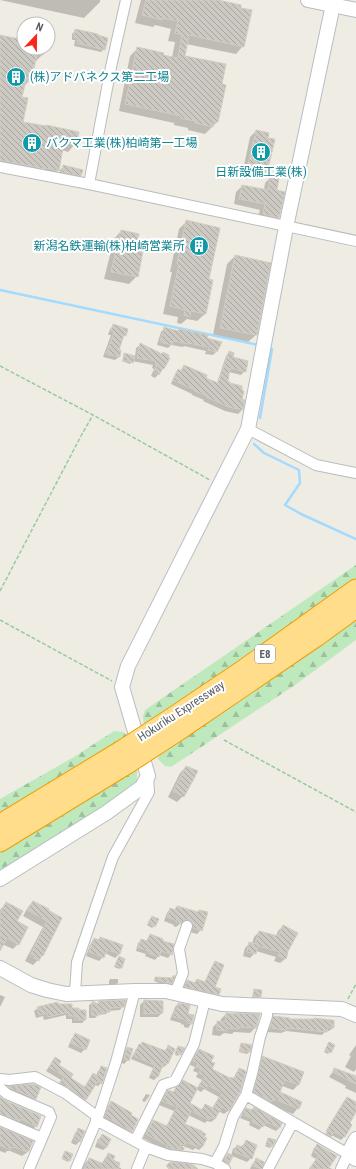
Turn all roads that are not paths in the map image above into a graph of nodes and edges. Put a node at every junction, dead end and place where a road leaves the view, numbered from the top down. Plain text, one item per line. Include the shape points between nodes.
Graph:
1 (126, 0) edge
2 (308, 0) edge
3 (334, 3) edge
4 (356, 10) edge
5 (0, 167) edge
6 (89, 184) junction
7 (286, 227) junction
8 (356, 241) edge
9 (248, 429) junction
10 (356, 473) edge
11 (356, 589) edge
12 (356, 608) edge
13 (177, 723) junction
14 (148, 776) junction
15 (0, 837) edge
16 (0, 879) edge
17 (187, 926) dead end
18 (0, 968) edge
19 (135, 991) junction
20 (75, 993) junction
21 (175, 993) junction
22 (205, 1000) junction
23 (267, 1006) junction
24 (356, 1015) edge
25 (0, 1080) edge
26 (0, 1088) edge
27 (246, 1095) junction
28 (97, 1119) junction
29 (0, 1120) edge
30 (293, 1122) junction
31 (42, 1138) junction
32 (356, 1139) edge
33 (135, 1141) junction
34 (146, 1147) junction
35 (352, 1156) edge
36 (215, 1163) junction
37 (29, 1169) edge
38 (76, 1169) edge
39 (137, 1169) edge
40 (225, 1169) edge
41 (268, 1169) edge
42 (341, 1169) edge

1 - 6 street
2 - 3 street
3 - 4 street
3 - 7 street
5 - 6 street
6 - 7 street
7 - 8 street
7 - 9 street
9 - 10 street via 316,465
9 - 14 street via 128,666 122,687
11 - 13 highway, Hokuriku Expressway / E8 via 240,672
12 - 13 highway, Hokuriku Expressway / E8 via 304,646
13 - 15 highway, Hokuriku Expressway / E8, bridge
14 - 16 street via 142,787 106,813
14 - 20 street via 149,792 113,857 77,962
17 - 21 street via 179,949 182,973
18 - 20 street via 36,987 66,994
19 - 20 street
19 - 21 street
19 - 28 street
21 - 22 street
22 - 23 street via 222,1004
22 - 33 street via 194,1044 175,1081 163,1085
23 - 24 street via 342,1009
23 - 27 street via 267,1016
25 - 28 street via 35,1076 65,1093
26 - 31 street via 6,1094 49,1112 51,1117
27 - 30 street
27 - 36 street via 233,1117 224,1146
28 - 33 street
28 - 38 street
29 - 31 street
30 - 35 street
30 - 41 street
31 - 37 street
32 - 35 street
33 - 34 street
34 - 36 street via 168,1155
34 - 39 street
35 - 42 street
36 - 40 street

